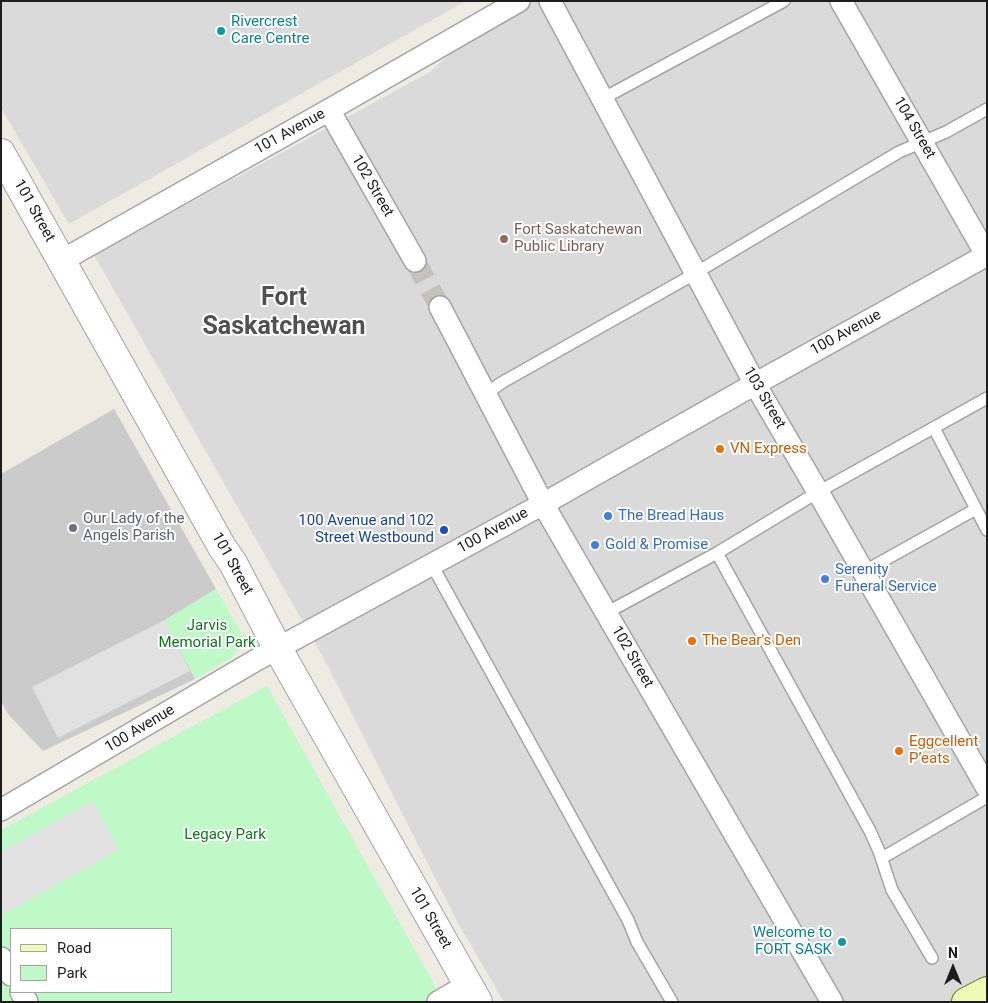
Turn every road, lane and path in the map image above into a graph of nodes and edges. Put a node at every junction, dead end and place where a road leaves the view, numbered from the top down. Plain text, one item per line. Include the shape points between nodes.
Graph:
1 (519, 1) edge
2 (550, 1) edge
3 (784, 1) edge
4 (841, 1) edge
5 (602, 99) junction
6 (987, 109) edge
7 (329, 110) junction
8 (921, 142) junction
9 (1, 153) edge
10 (987, 255) edge
11 (61, 261) junction
12 (415, 261) tunnel mouth
13 (696, 273) junction
14 (440, 308) tunnel mouth
15 (755, 384) junction
16 (486, 395) junction
17 (987, 398) edge
18 (934, 428) junction
19 (818, 492) junction
20 (542, 504) junction
21 (976, 509) junction
22 (987, 530) edge
23 (717, 553) junction
24 (432, 565) junction
25 (863, 572) junction
26 (606, 613) junction
27 (278, 649) junction
28 (987, 788) edge
29 (987, 797) edge
30 (1, 810) edge
31 (882, 858) junction
32 (1, 958) edge
33 (932, 958) dead end
34 (10, 973) edge
35 (987, 991) edge
36 (473, 993) edge
37 (438, 1002) edge
38 (672, 1002) edge
39 (832, 1002) edge
40 (966, 1002) edge

1 - 7 street, 101 Avenue
2 - 5 street, 103 Street
3 - 5 lane
4 - 8 street, 104 Street
5 - 13 street, 103 Street
6 - 8 lane
7 - 11 street, 101 Avenue
7 - 12 street, 102 Street
8 - 10 street, 104 Street
8 - 13 lane
9 - 11 street, 101 Street
10 - 15 street, 100 Avenue
11 - 27 street, 101 Street via 233,563
13 - 15 street, 103 Street
13 - 16 lane via 501,383
14 - 16 street, 102 Street
15 - 19 street, 103 Street
15 - 20 street, 100 Avenue
16 - 20 street, 102 Street
17 - 18 lane
18 - 19 lane
18 - 21 lane
19 - 23 lane
19 - 25 street, 103 Street
20 - 24 street, 100 Avenue
20 - 26 street, 102 Street
21 - 22 lane
21 - 25 lane
23 - 26 lane
23 - 31 lane
24 - 27 street, 100 Avenue
24 - 38 lane
25 - 28 street, 103 Street
26 - 39 street, 102 Street
27 - 30 street, 100 Avenue
27 - 36 street, 101 Street
29 - 31 lane
31 - 33 lane via 892,890
32 - 34 street
35 - 40 main road
36 - 37 street

